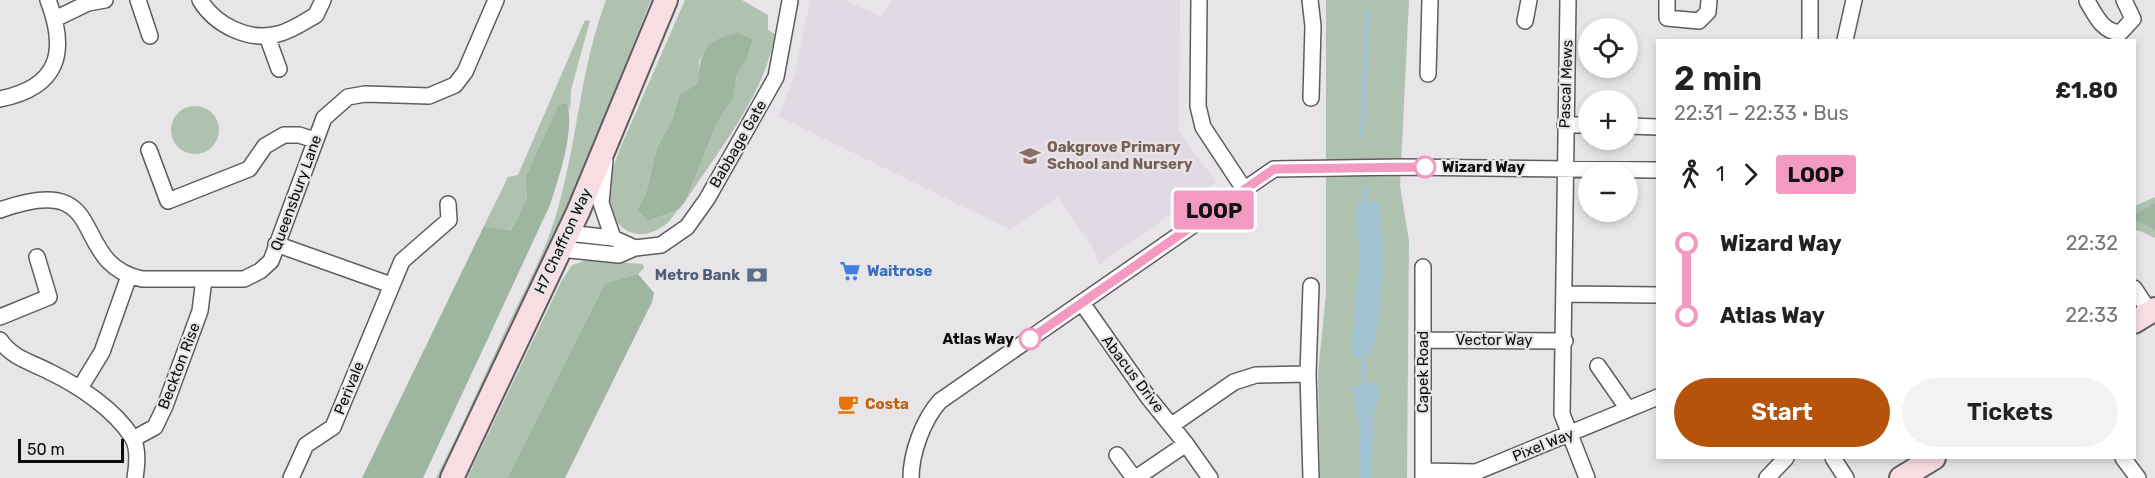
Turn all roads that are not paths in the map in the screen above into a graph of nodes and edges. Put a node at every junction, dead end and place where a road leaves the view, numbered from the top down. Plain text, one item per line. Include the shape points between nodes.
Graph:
1 (48, 0) edge
2 (105, 0) edge
3 (138, 0) edge
4 (200, 0) edge
5 (323, 0) edge
6 (495, 0) edge
7 (666, 0) edge
8 (789, 0) edge
9 (1199, 0) edge
10 (1310, 0) edge
11 (1430, 0) edge
12 (1529, 0) edge
13 (1568, 0) edge
14 (1667, 0) edge
15 (1709, 0) edge
16 (1810, 0) edge
17 (1854, 0) edge
18 (2088, 0) edge
19 (2124, 0) edge
20 (55, 19) junction
21 (1525, 21) dead end
22 (150, 36) dead end
23 (267, 36) junction
24 (1810, 39) edge
25 (1845, 39) edge
26 (279, 69) dead end
27 (1428, 74) dead end
28 (1311, 98) dead end
29 (0, 99) edge
30 (1564, 125) junction
31 (1578, 125) edge
32 (1638, 126) edge
33 (1656, 127) edge
34 (315, 140) junction
35 (607, 142) junction
36 (149, 150) dead end
37 (1564, 169) junction
38 (1656, 170) edge
39 (1244, 189) junction
40 (448, 204) dead end
41 (0, 210) edge
42 (613, 238) junction
43 (564, 241) junction
44 (276, 244) junction
45 (635, 248) junction
46 (37, 257) dead end
47 (1423, 267) dead end
48 (129, 276) junction
49 (204, 279) junction
50 (391, 285) junction
51 (1311, 286) dead end
52 (2136, 292) edge
53 (1565, 294) junction
54 (1656, 295) edge
55 (1082, 303) junction
56 (2147, 314) edge
57 (0, 316) edge
58 (2136, 328) edge
59 (0, 340) edge
60 (1423, 340) junction
61 (1564, 341) junction
62 (1598, 366) dead end
63 (1308, 374) junction
64 (80, 388) junction
65 (1656, 398) edge
66 (1628, 409) junction
67 (1172, 425) junction
68 (1569, 434) junction
69 (133, 438) junction
70 (1186, 444) junction
71 (1117, 455) dead end
72 (1785, 459) edge
73 (1834, 459) edge
74 (1932, 459) edge
75 (2124, 459) edge
76 (1423, 475) edge
77 (135, 478) edge
78 (291, 478) edge
79 (452, 478) edge
80 (911, 478) edge
81 (1135, 478) edge
82 (1210, 478) edge
83 (1311, 478) edge
84 (1587, 478) edge
85 (1767, 478) edge
86 (1846, 478) edge
87 (1901, 478) edge
88 (2138, 478) edge

1 - 20 street
2 - 20 street via 88,3
3 - 22 street
4 - 23 street via 213,17 227,26 250,36
5 - 23 street via 316,15 280,34
6 - 34 street, Queensbury Lane via 465,72 455,85 429,96 348,97 324,117
7 - 35 street, H7 Chaffron Way
8 - 45 street, Babbage Gate via 776,77 706,199 687,228 661,245
9 - 39 street via 1198,106 1203,127
10 - 28 street
11 - 27 street
12 - 21 street
13 - 30 street, Pascal Mews
14 - 15 street via 1667,18 1699,21 1708,12
16 - 24 street
17 - 25 street
18 - 19 street via 2102,26 2121,33 2133,19
20 - 29 street via 57,64 46,79 29,90
23 - 26 street
30 - 31 street
30 - 37 street, Pascal Mews
32 - 33 street
34 - 36 street via 284,135 265,146 249,169 168,201
34 - 44 street, Queensbury Lane
35 - 42 street via 602,203
35 - 43 street, H7 Chaffron Way
37 - 38 street
37 - 39 street via 1274,169
37 - 53 street
39 - 55 street
40 - 50 street, Perivale via 457,222 402,261
41 - 48 street via 42,199 74,206 84,218 100,254
42 - 43 street
42 - 45 street
43 - 45 street, Babbage Gate via 620,255
43 - 79 street, H7 Chaffron Way
44 - 49 street, Queensbury Lane via 271,261 244,279
44 - 50 street
46 - 57 street via 49,297
47 - 60 street, Capek Road
48 - 49 street, Queensbury Lane
48 - 64 street via 102,352
49 - 69 street, Beckton Rise via 200,310 165,406 155,427
50 - 78 street, Perivale via 333,427 306,445
51 - 63 street
52 - 56 street
53 - 54 street
53 - 61 street
55 - 67 street, Abacus Drive
55 - 80 street via 940,401 922,434 911,464
56 - 58 street
59 - 64 street via 24,361
60 - 61 street, Vector Way
60 - 76 street, Capek Road
61 - 68 street via 1562,414
62 - 66 street
63 - 67 street via 1256,375 1234,382
63 - 83 street
64 - 69 street
65 - 66 street, Pixel Way
66 - 68 street, Pixel Way
67 - 70 street, Abacus Drive
68 - 76 street, Pixel Way via 1476,472
68 - 84 street
69 - 77 street
70 - 81 street
70 - 82 street, Abacus Drive
71 - 81 street
72 - 85 street
73 - 86 street
74 - 87 street
75 - 88 street

